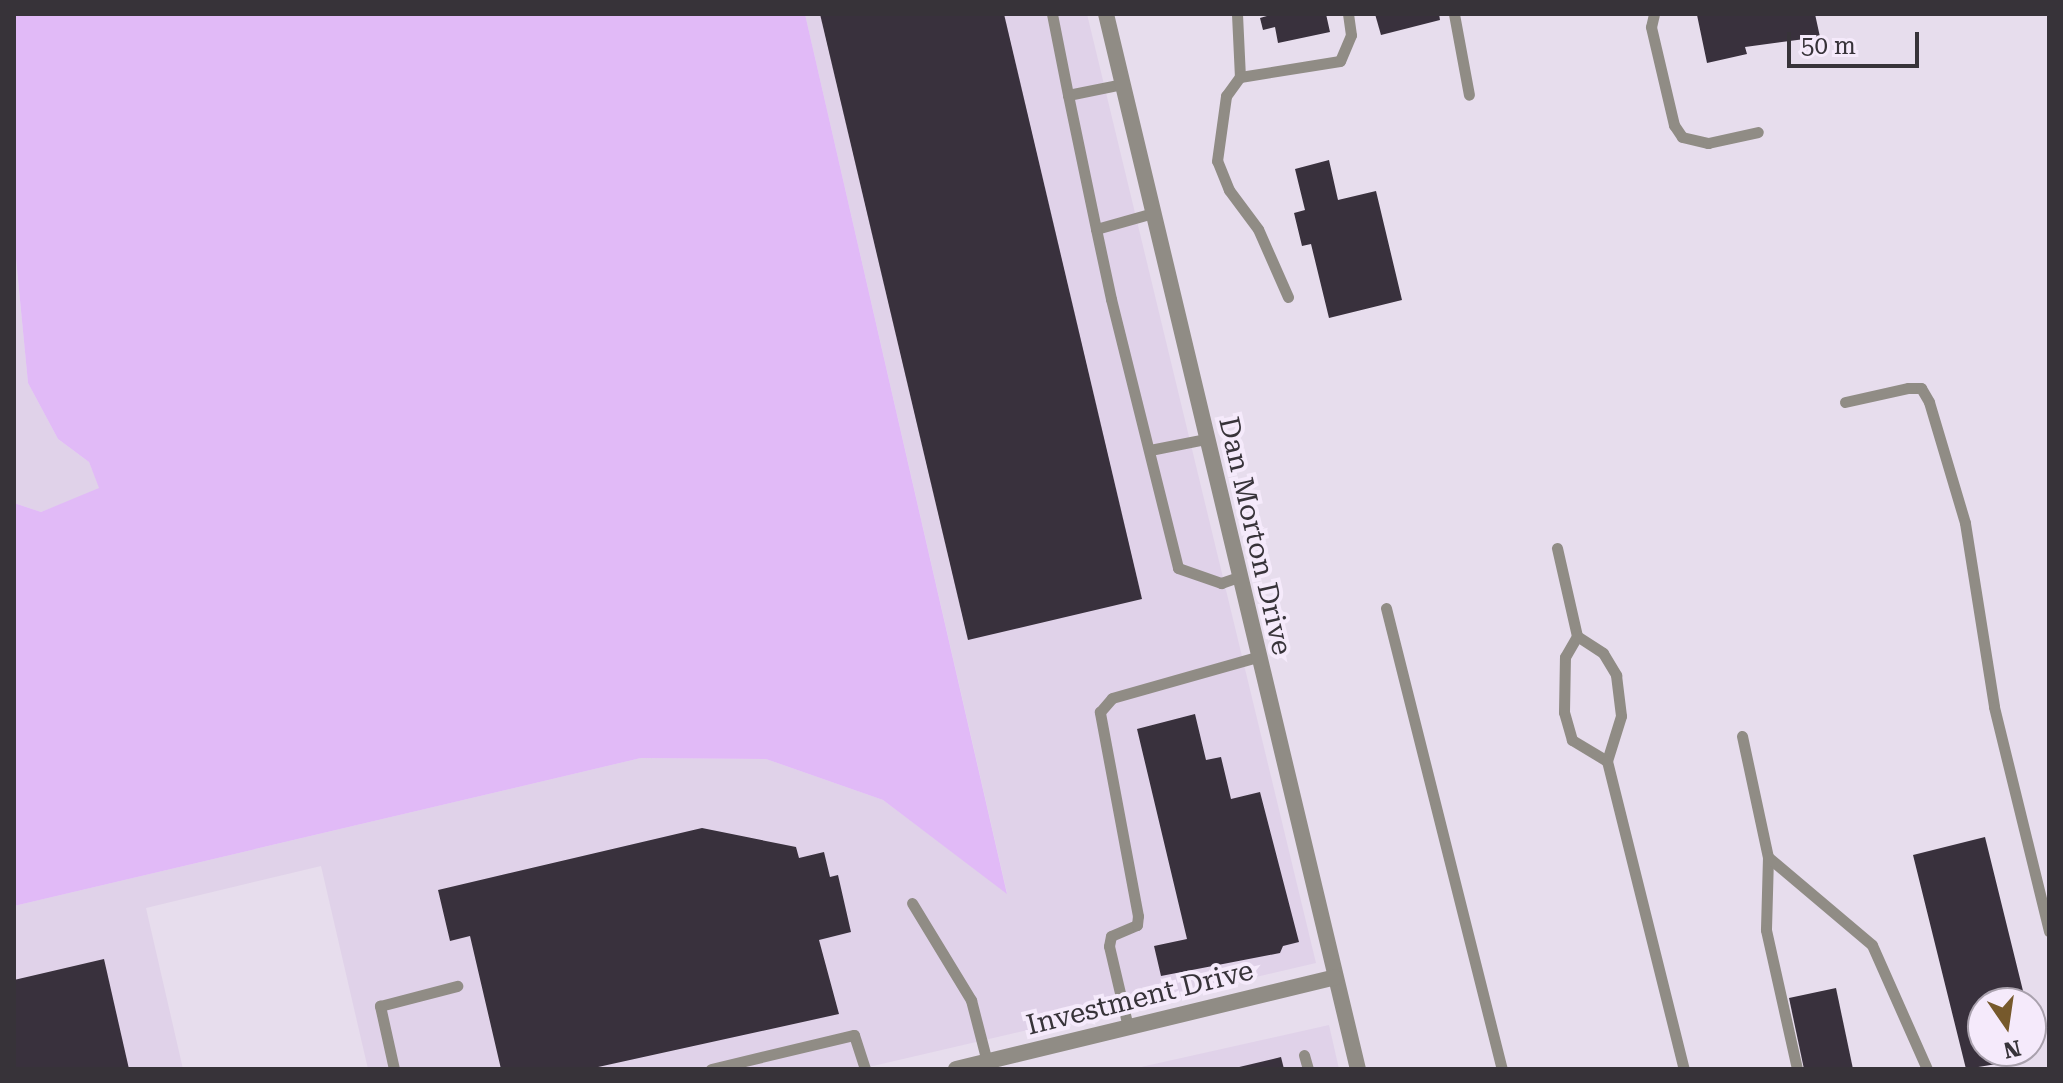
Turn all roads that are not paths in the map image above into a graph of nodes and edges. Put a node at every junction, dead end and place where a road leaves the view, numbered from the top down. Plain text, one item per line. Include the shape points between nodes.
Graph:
1 (1052, 14) edge
2 (1106, 14) edge
3 (1237, 14) edge
4 (1348, 14) edge
5 (1454, 14) edge
6 (1654, 14) edge
7 (1240, 77) junction
8 (1122, 84) junction
9 (1068, 95) junction
10 (1469, 95) dead end
11 (1758, 132) dead end
12 (1153, 213) junction
13 (1096, 229) junction
14 (1288, 297) dead end
15 (1845, 402) dead end
16 (1205, 439) junction
17 (1150, 450) junction
18 (1557, 548) dead end
19 (1238, 577) junction
20 (1386, 608) dead end
21 (1577, 636) junction
22 (1257, 657) junction
23 (1742, 736) dead end
24 (1607, 761) junction
25 (1768, 857) junction
26 (912, 903) dead end
27 (2049, 931) edge
28 (1335, 977) junction
29 (457, 986) dead end
30 (1128, 1027) junction
31 (1304, 1055) dead end
32 (987, 1062) junction
33 (394, 1069) edge
34 (711, 1069) edge
35 (865, 1069) edge
36 (956, 1069) edge
37 (1308, 1069) edge
38 (1358, 1069) edge
39 (1502, 1069) edge
40 (1684, 1069) edge
41 (1797, 1069) edge
42 (1927, 1069) edge

1 - 9 lane
2 - 8 street, Dan Morton Drive
3 - 7 lane
4 - 7 lane via 1351,35 1340,61
5 - 10 lane
6 - 11 lane via 1651,27 1674,125 1682,137 1708,143
7 - 14 lane via 1226,96 1217,161 1229,190 1258,229
8 - 9 lane
8 - 12 street, Dan Morton Drive
9 - 13 lane
12 - 13 lane
12 - 16 street, Dan Morton Drive
13 - 17 lane
15 - 27 lane via 1921,388 1929,402 1965,523 1994,707
16 - 17 lane
16 - 19 street, Dan Morton Drive
17 - 19 lane via 1178,568 1221,583
18 - 21 lane
19 - 22 street, Dan Morton Drive
20 - 39 lane
21 - 24 lane via 1603,653 1616,675 1621,716
21 - 24 lane via 1565,657 1564,712 1572,740
22 - 28 street, Dan Morton Drive
22 - 30 lane via 1112,698 1100,712 1138,916 1137,925 1111,936 1109,946
23 - 25 lane
24 - 40 lane
25 - 41 lane via 1766,930
25 - 42 lane via 1872,945
26 - 32 lane via 971,1000
28 - 30 street, Investment Drive
28 - 38 street, Dan Morton Drive
29 - 33 lane via 380,1006
30 - 32 street, Investment Drive
31 - 37 lane
32 - 36 street, Investment Drive
34 - 35 lane via 854,1035

